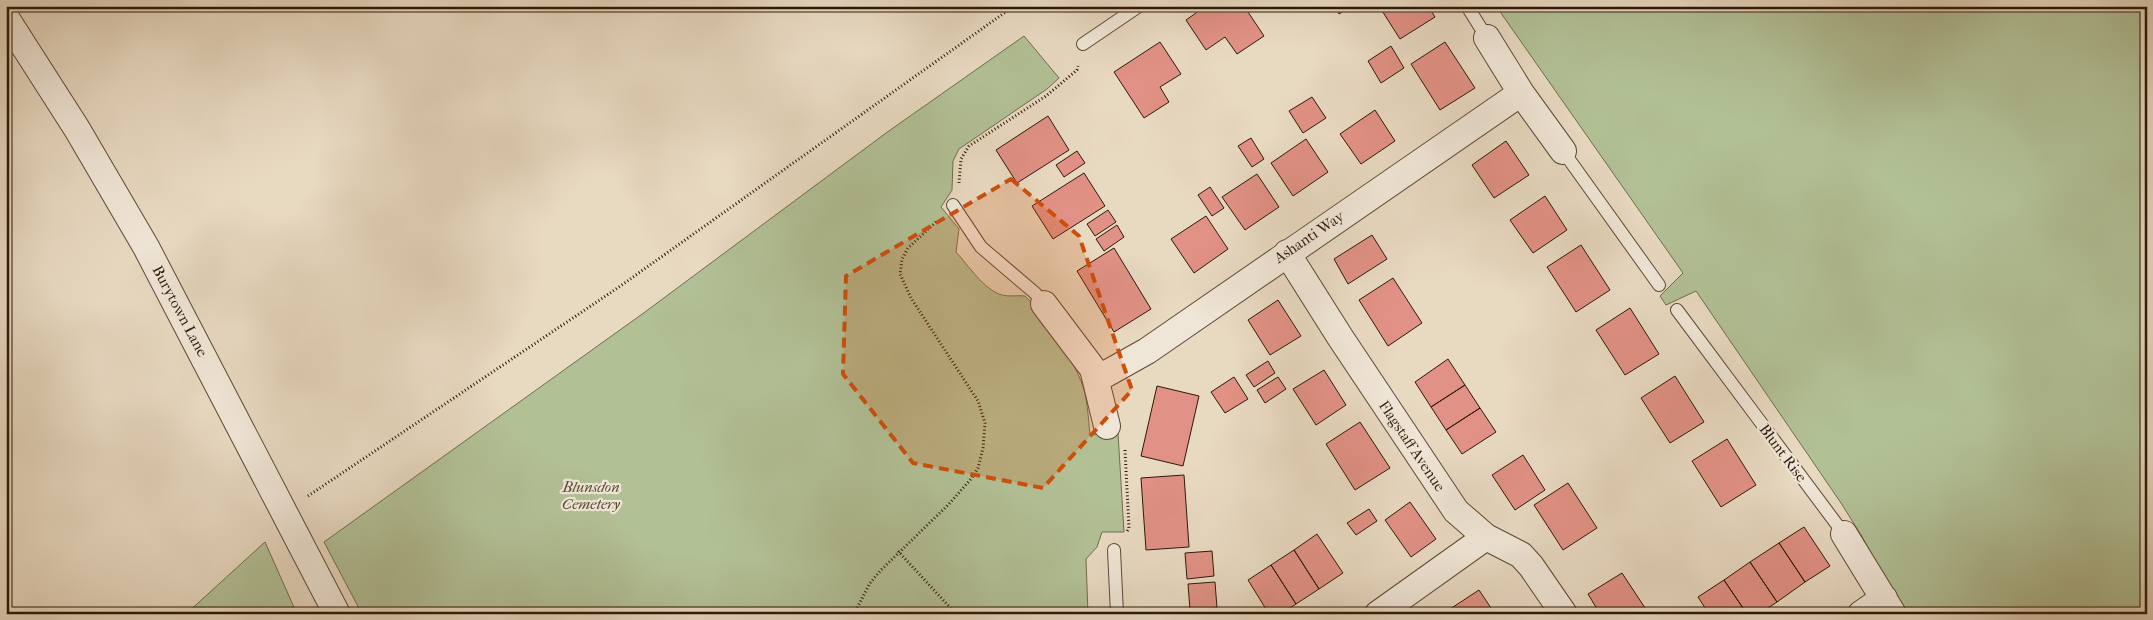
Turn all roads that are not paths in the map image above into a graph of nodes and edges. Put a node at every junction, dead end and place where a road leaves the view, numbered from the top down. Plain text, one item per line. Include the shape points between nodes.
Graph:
1 (1139, 6) edge
2 (1467, 6) edge
3 (6, 18) edge
4 (1487, 38) joint
5 (1083, 44) road end
6 (1521, 93) junction
7 (1563, 152) joint
8 (952, 203) road end
9 (1287, 253) junction
10 (1660, 285) dead end
11 (1044, 304) joint
12 (1677, 310) dead end
13 (1097, 379) junction
14 (1108, 426) road end
15 (1844, 534) joint
16 (1486, 537) junction
17 (1114, 550) road end
18 (1889, 606) edge
19 (337, 614) edge
20 (1117, 614) edge
21 (1378, 614) edge
22 (1564, 614) edge
23 (1861, 614) edge

1 - 5 lane
2 - 4 lane
3 - 19 street, Burytown Lane via 77,129 146,247
4 - 6 street
6 - 7 street
6 - 9 street, Ashanti Way
7 - 10 lane
8 - 11 lane via 981,247
9 - 13 street, Ashanti Way via 1147,351
9 - 16 street, Flagstaff Avenue via 1432,477 1456,511
11 - 13 street via 1088,361
12 - 15 lane, Blunt Rise
13 - 14 street
15 - 18 street, Blunt Rise
16 - 21 street
16 - 22 street, Flagstaff Avenue via 1521,555
17 - 20 lane
18 - 23 street, Blunt Rise

